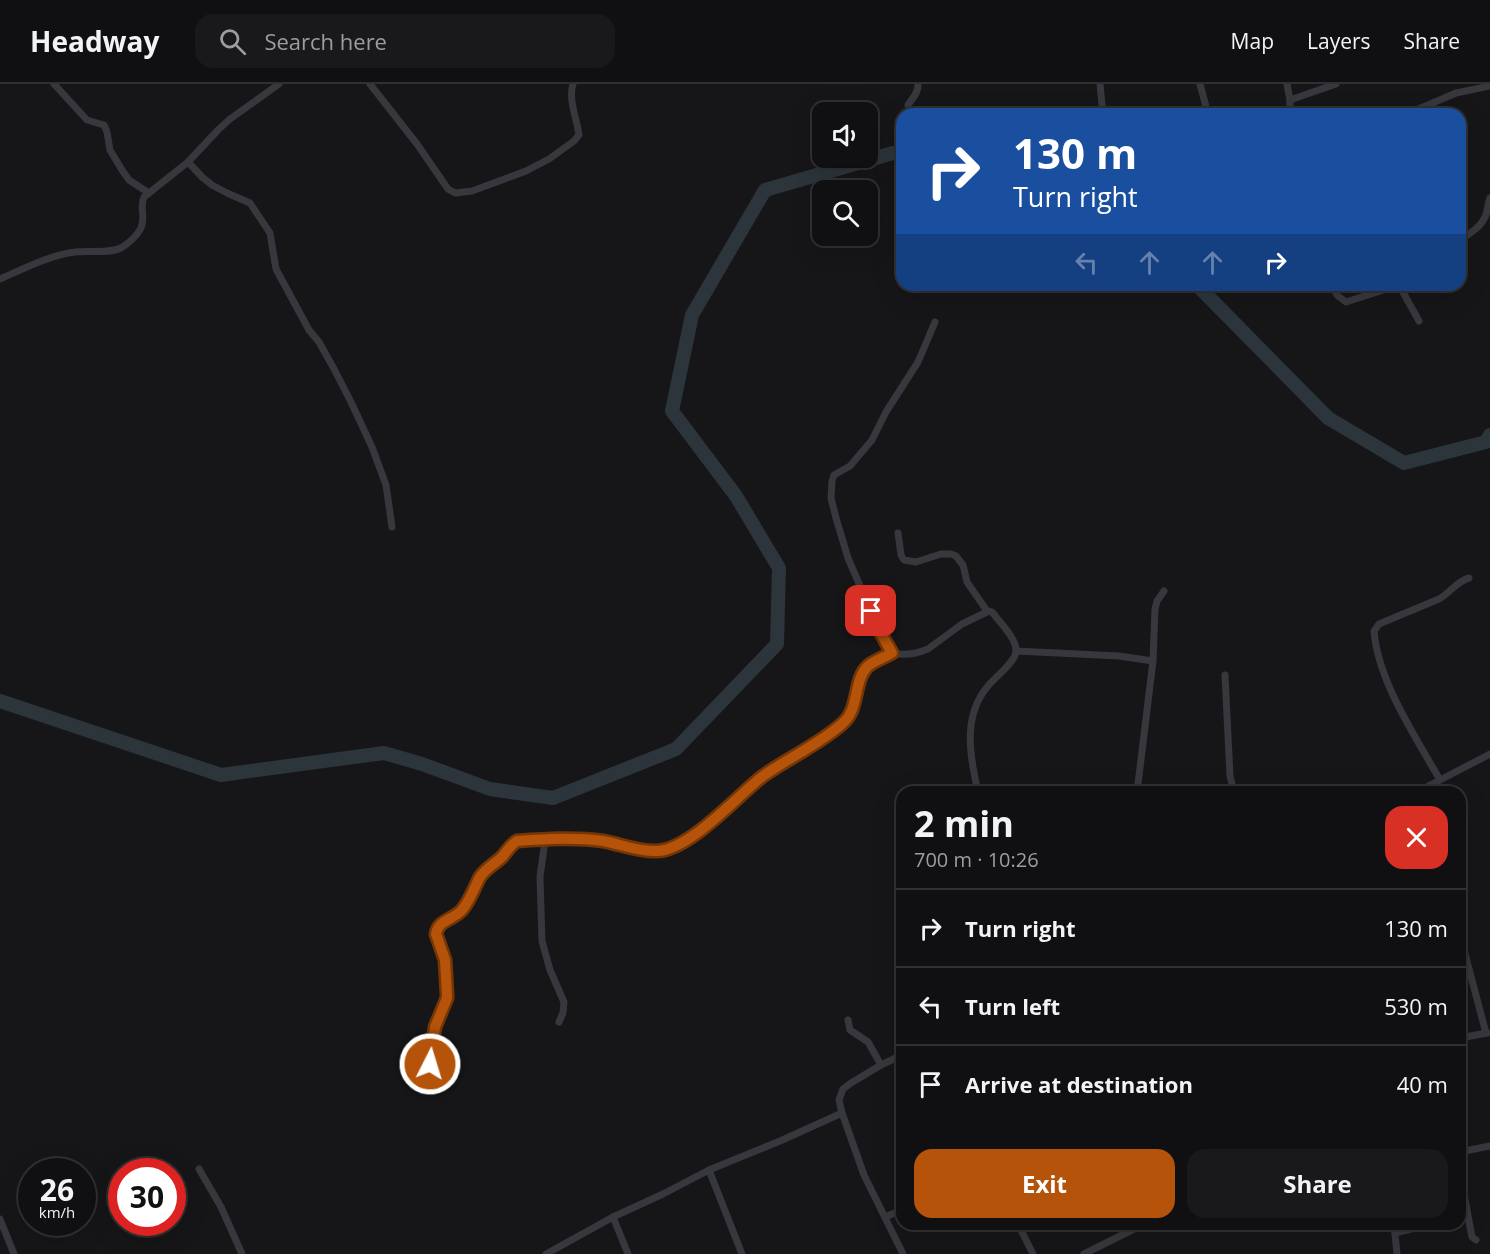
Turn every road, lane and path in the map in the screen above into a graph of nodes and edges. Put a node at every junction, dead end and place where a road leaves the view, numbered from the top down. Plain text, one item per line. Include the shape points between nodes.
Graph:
1 (54, 84) edge
2 (279, 84) edge
3 (370, 84) edge
4 (573, 84) edge
5 (918, 84) edge
6 (1100, 84) edge
7 (1200, 84) edge
8 (1287, 84) edge
9 (1336, 84) edge
10 (1490, 86) edge
11 (1290, 100) junction
12 (908, 105) dead end
13 (1102, 108) edge
14 (1206, 108) edge
15 (1290, 108) edge
16 (1421, 108) edge
17 (188, 162) junction
18 (149, 193) junction
19 (1490, 198) edge
20 (1466, 236) edge
21 (0, 279) edge
22 (1335, 291) edge
23 (1380, 291) edge
24 (1402, 291) edge
25 (1419, 321) dead end
26 (934, 322) dead end
27 (392, 526) dead end
28 (898, 533) dead end
29 (1469, 578) dead end
30 (1164, 591) dead end
31 (987, 611) junction
32 (1016, 651) junction
33 (892, 653) junction
34 (1153, 661) junction
35 (1225, 675) dead end
36 (1490, 754) edge
37 (1440, 780) junction
38 (977, 786) edge
39 (1138, 786) edge
40 (1232, 786) edge
41 (1428, 786) edge
42 (545, 840) junction
43 (1466, 955) edge
44 (848, 1020) dead end
45 (559, 1023) dead end
46 (1488, 1033) edge
47 (1466, 1037) edge
48 (896, 1058) edge
49 (881, 1065) junction
50 (428, 1074) dead end
51 (842, 1113) junction
52 (1490, 1146) edge
53 (1466, 1151) edge
54 (200, 1169) dead end
55 (709, 1170) junction
56 (1466, 1204) edge
57 (896, 1212) edge
58 (1468, 1215) joint
59 (613, 1217) junction
60 (885, 1217) junction
61 (0, 1219) edge
62 (1021, 1230) edge
63 (1132, 1230) edge
64 (1395, 1230) edge
65 (1407, 1230) edge
66 (1395, 1233) junction
67 (1476, 1240) dead end
68 (14, 1254) edge
69 (242, 1254) edge
70 (546, 1254) edge
71 (628, 1254) edge
72 (742, 1254) edge
73 (903, 1254) edge
74 (1033, 1254) edge
75 (1084, 1254) edge
76 (1397, 1254) edge

1 - 18 street via 87,120 104,125 110,150 122,170 129,180
2 - 17 street via 230,119
3 - 4 street via 448,189 458,193 526,171 574,141 579,135
5 - 12 street
6 - 13 street
7 - 14 street
8 - 11 street
9 - 11 street
10 - 16 street via 1456,93
11 - 15 street
17 - 18 street
17 - 27 street via 212,185 250,202 270,233 276,269 329,359 372,447 386,485
18 - 21 street via 142,202 141,227 119,249 67,254
19 - 20 street via 1484,220
22 - 23 street via 1346,302
24 - 25 street
26 - 33 street via 918,362 872,440 832,481 831,498 848,558
28 - 31 street via 904,560 916,562 942,554 960,560 966,582
29 - 37 street via 1461,580 1445,596 1379,624 1374,631 1385,677
30 - 34 street via 1156,601
31 - 32 street via 1010,635
31 - 33 street via 928,649 914,654
32 - 34 street
32 - 38 street via 974,709 970,751
33 - 42 street via 868,666 844,722 763,777 712,821 674,846 649,851 604,841
34 - 39 street
35 - 40 street
36 - 37 street
37 - 41 street
42 - 45 street via 540,877 542,941 564,1002
42 - 50 street via 513,843 482,874 459,913 438,926 447,998 433,1034
43 - 46 street
44 - 49 street via 850,1030 868,1042
46 - 47 street
48 - 49 street
49 - 51 street via 843,1089 839,1100
51 - 55 street
51 - 60 street via 864,1175
52 - 53 street
54 - 69 street
55 - 59 street
55 - 72 street
56 - 58 street
57 - 60 street
58 - 67 street
59 - 70 street
59 - 71 street
60 - 73 street
61 - 68 street
62 - 74 street
63 - 75 street
64 - 66 street
65 - 66 street
66 - 76 street

